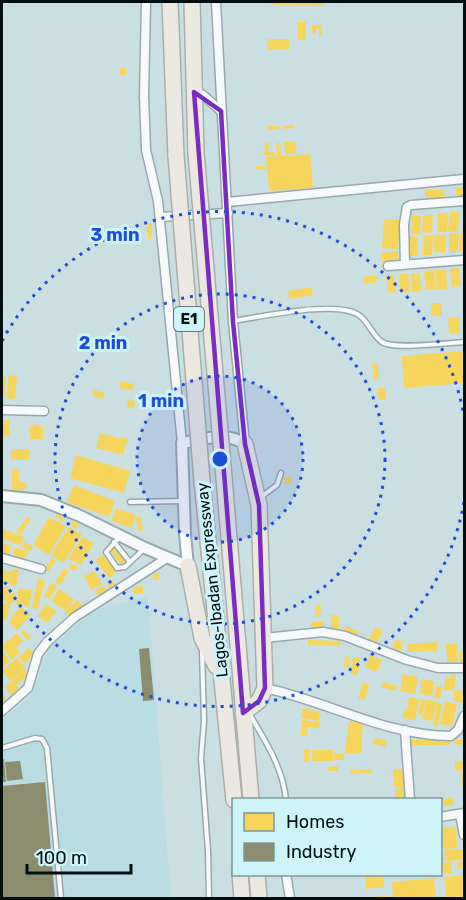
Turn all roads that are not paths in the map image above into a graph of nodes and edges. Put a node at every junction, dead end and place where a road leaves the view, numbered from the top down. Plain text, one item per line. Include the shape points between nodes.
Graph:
1 (146, 2) edge
2 (170, 2) edge
3 (192, 2) edge
4 (216, 2) edge
5 (194, 92) junction
6 (221, 111) junction
7 (465, 180) edge
8 (465, 201) edge
9 (227, 202) junction
10 (228, 213) junction
11 (160, 217) junction
12 (465, 260) edge
13 (405, 264) junction
14 (388, 266) dead end
15 (233, 322) junction
16 (465, 342) edge
17 (2, 410) edge
18 (44, 411) dead end
19 (182, 443) junction
20 (245, 444) junction
21 (281, 473) dead end
22 (2, 496) edge
23 (258, 499) junction
24 (183, 501) junction
25 (130, 502) dead end
26 (118, 539) junction
27 (145, 548) junction
28 (2, 558) edge
29 (167, 558) junction
30 (130, 562) junction
31 (188, 566) junction
32 (41, 569) dead end
33 (202, 638) junction
34 (264, 638) junction
35 (465, 668) edge
36 (220, 673) junction
37 (265, 688) junction
38 (2, 711) edge
39 (245, 712) junction
40 (465, 716) edge
41 (405, 730) junction
42 (2, 748) edge
43 (234, 798) edge
44 (250, 798) edge
45 (286, 798) edge
46 (410, 798) edge
47 (462, 814) edge
48 (442, 817) edge
49 (465, 835) edge
50 (240, 876) edge
51 (257, 876) edge
52 (286, 876) edge
53 (61, 898) edge
54 (209, 898) edge
55 (242, 898) edge
56 (259, 898) edge
57 (290, 898) edge

1 - 11 street via 146,150
2 - 36 highway, Lagos-Ibadan Expressway / E1, bridge via 176,156
3 - 5 highway, Lagos-Ibadan Expressway / E1
4 - 6 street
5 - 6 street
5 - 39 highway, Lagos-Ibadan Expressway / E1, bridge via 196,153
6 - 9 street
7 - 9 street
8 - 13 street via 407,207
9 - 10 street
10 - 11 street
10 - 15 street
11 - 19 street
12 - 13 street
13 - 14 street
15 - 16 lane via 288,312 348,310 359,315 381,341 394,346
15 - 20 street
17 - 18 street
19 - 20 street via 236,437
19 - 24 street
20 - 23 highway
21 - 23 lane via 277,484
22 - 26 street via 41,500
23 - 34 highway
24 - 25 lane
24 - 31 street
26 - 27 street
26 - 30 lane
26 - 30 lane via 106,553 117,568
27 - 29 street
27 - 30 lane
28 - 32 street
29 - 31 street
29 - 38 street via 75,617 47,642 38,654 28,688
31 - 33 highway
33 - 36 highway
33 - 54 lane via 201,758
34 - 35 street via 323,632 438,668
34 - 37 highway
36 - 43 highway, Lagos-Ibadan Expressway / E1
37 - 39 highway via 259,701
37 - 41 street
39 - 44 highway, Lagos-Ibadan Expressway / E1
39 - 45 lane via 274,756 285,783
40 - 41 street via 451,736
41 - 46 street
42 - 53 lane via 34,738 42,739 47,748
47 - 48 street
47 - 49 street
50 - 55 highway
51 - 56 highway
52 - 57 street

